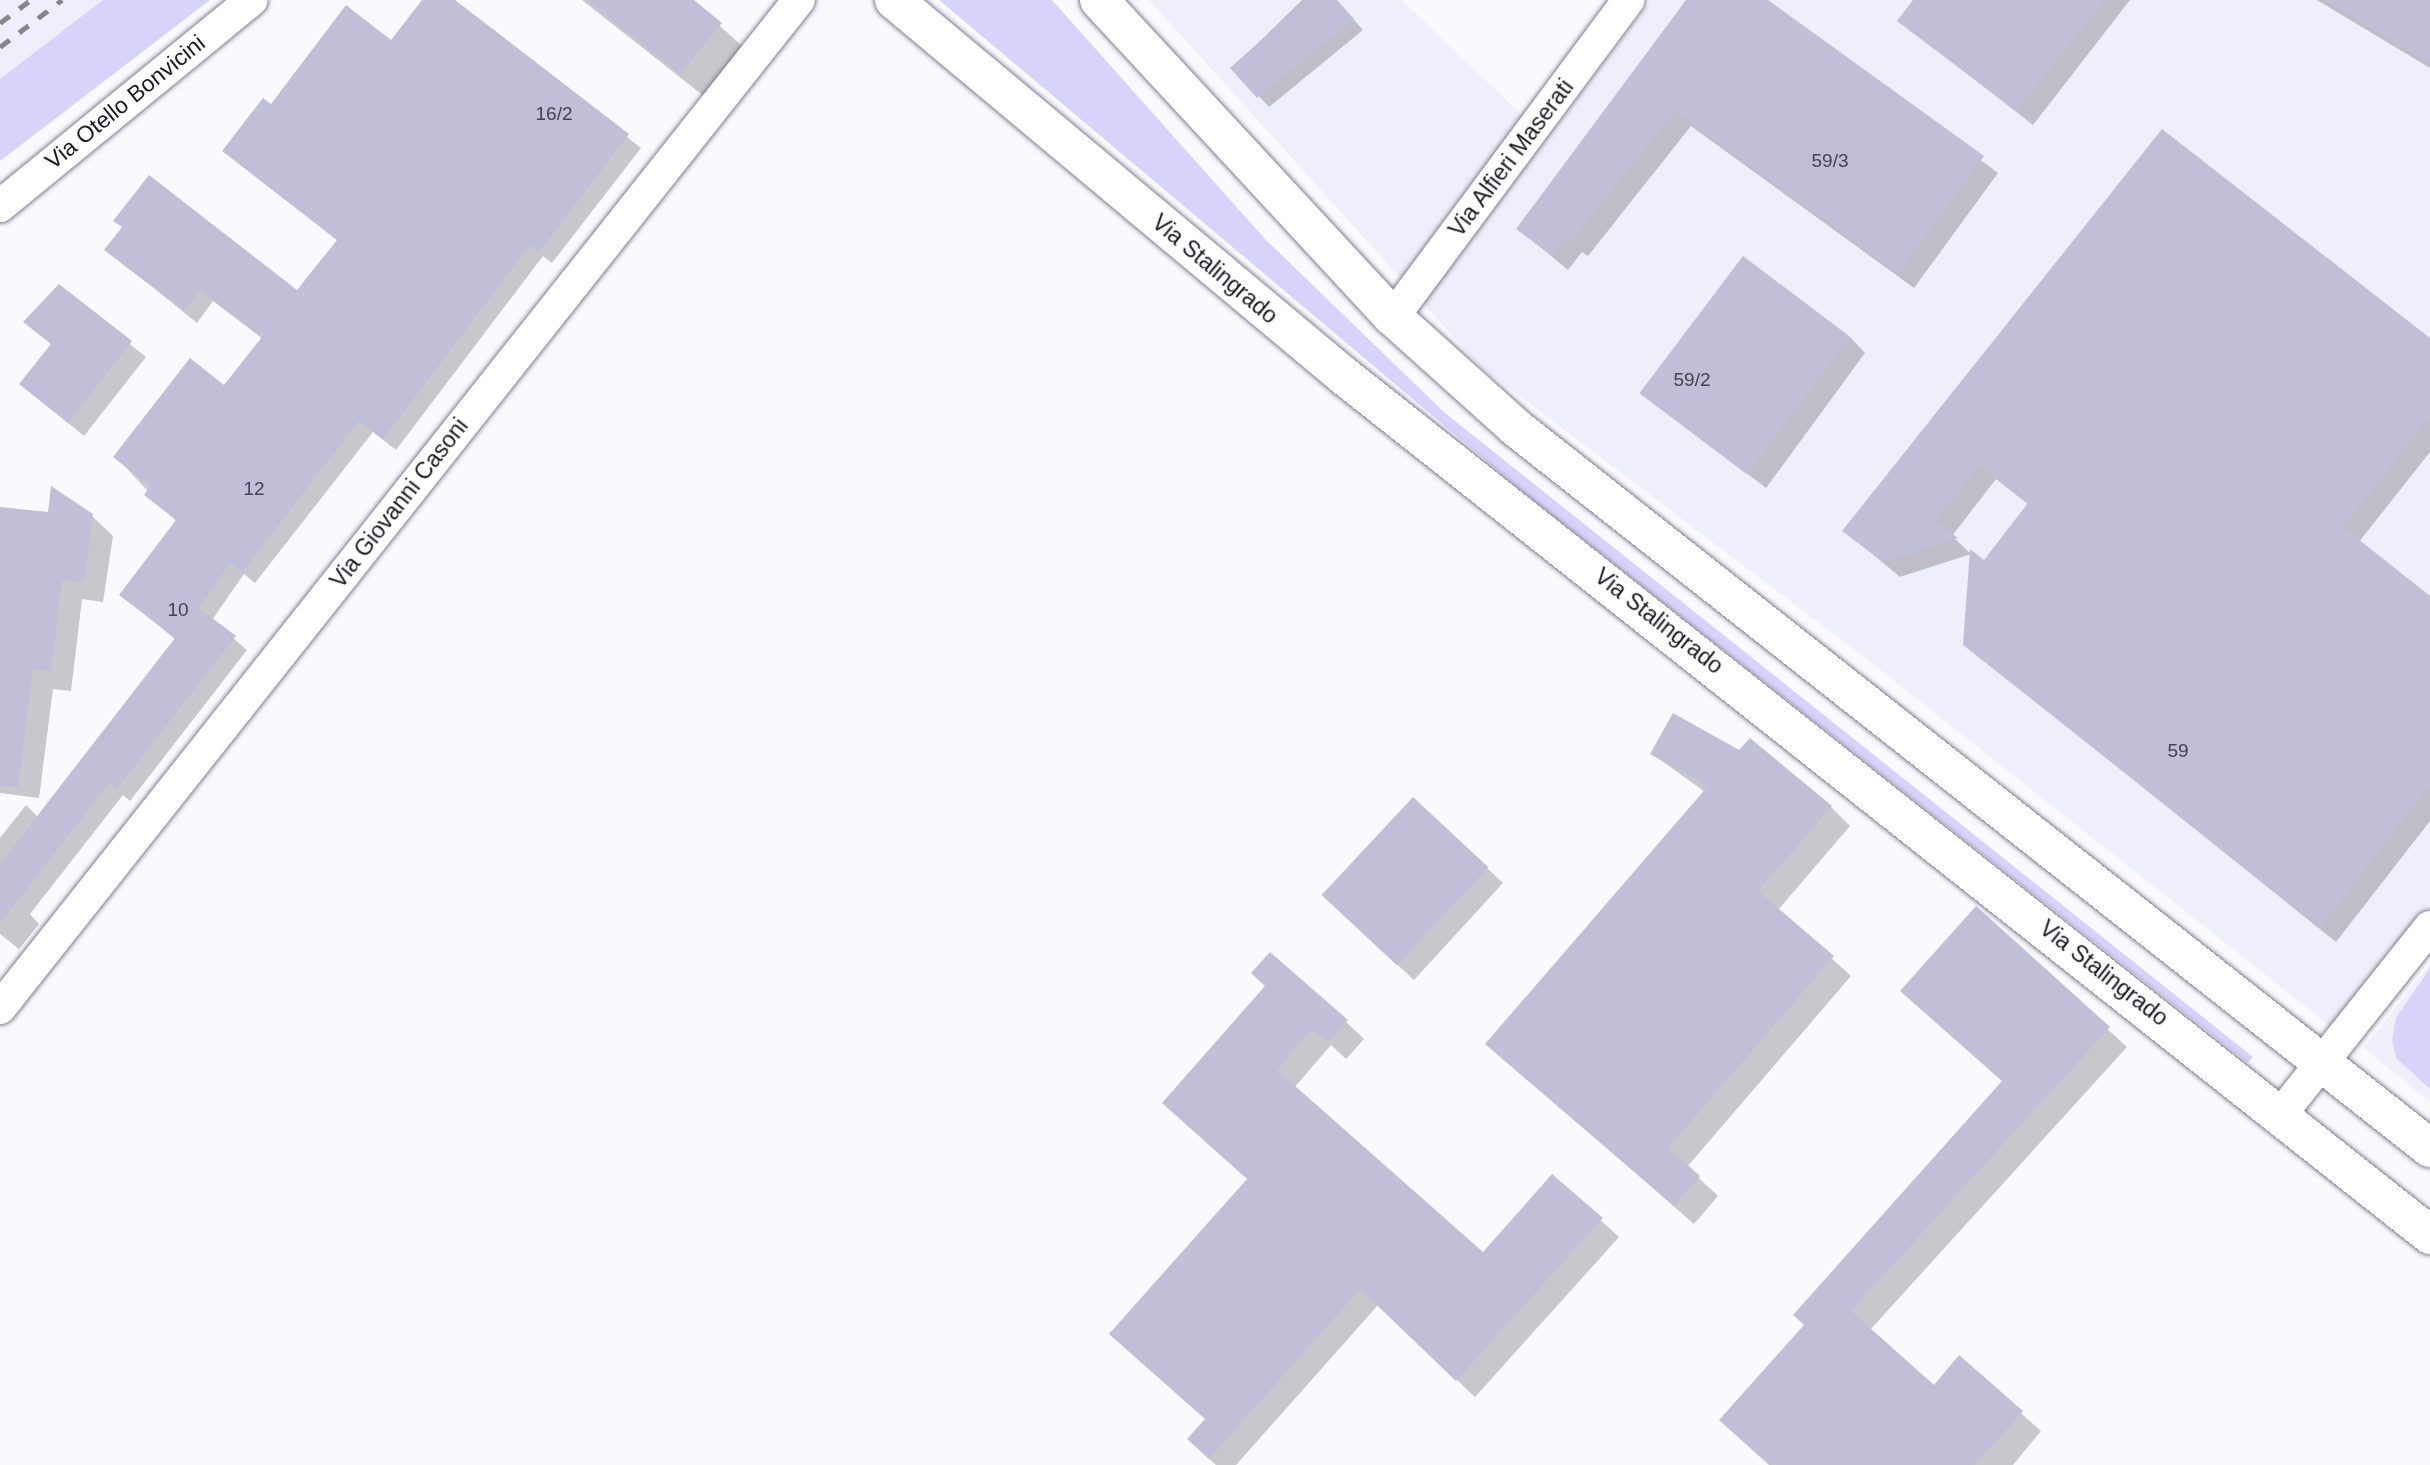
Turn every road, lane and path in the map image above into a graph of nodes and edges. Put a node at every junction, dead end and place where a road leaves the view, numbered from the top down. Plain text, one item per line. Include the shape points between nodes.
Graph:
1 (253, 0) edge
2 (799, 0) edge
3 (894, 0) edge
4 (1099, 0) edge
5 (1628, 0) edge
6 (0, 206) edge
7 (1393, 317) junction
8 (2430, 927) edge
9 (0, 1008) edge
10 (2323, 1064) junction
11 (2281, 1114) junction
12 (2430, 1148) edge
13 (2392, 1204) junction
14 (2430, 1235) edge
15 (2430, 1252) edge

1 - 6 street, Via Otello Bonvicini
2 - 9 street, Via Giovanni Casoni
3 - 11 main road, Via Stalingrado via 1343,376
4 - 7 main road
5 - 7 street, Via Alfieri Maserati
7 - 10 main road via 1515,427
8 - 10 street
10 - 11 street
10 - 12 main road
11 - 13 main road, Via Stalingrado
13 - 14 main road, Via Stalingrado
13 - 15 street

